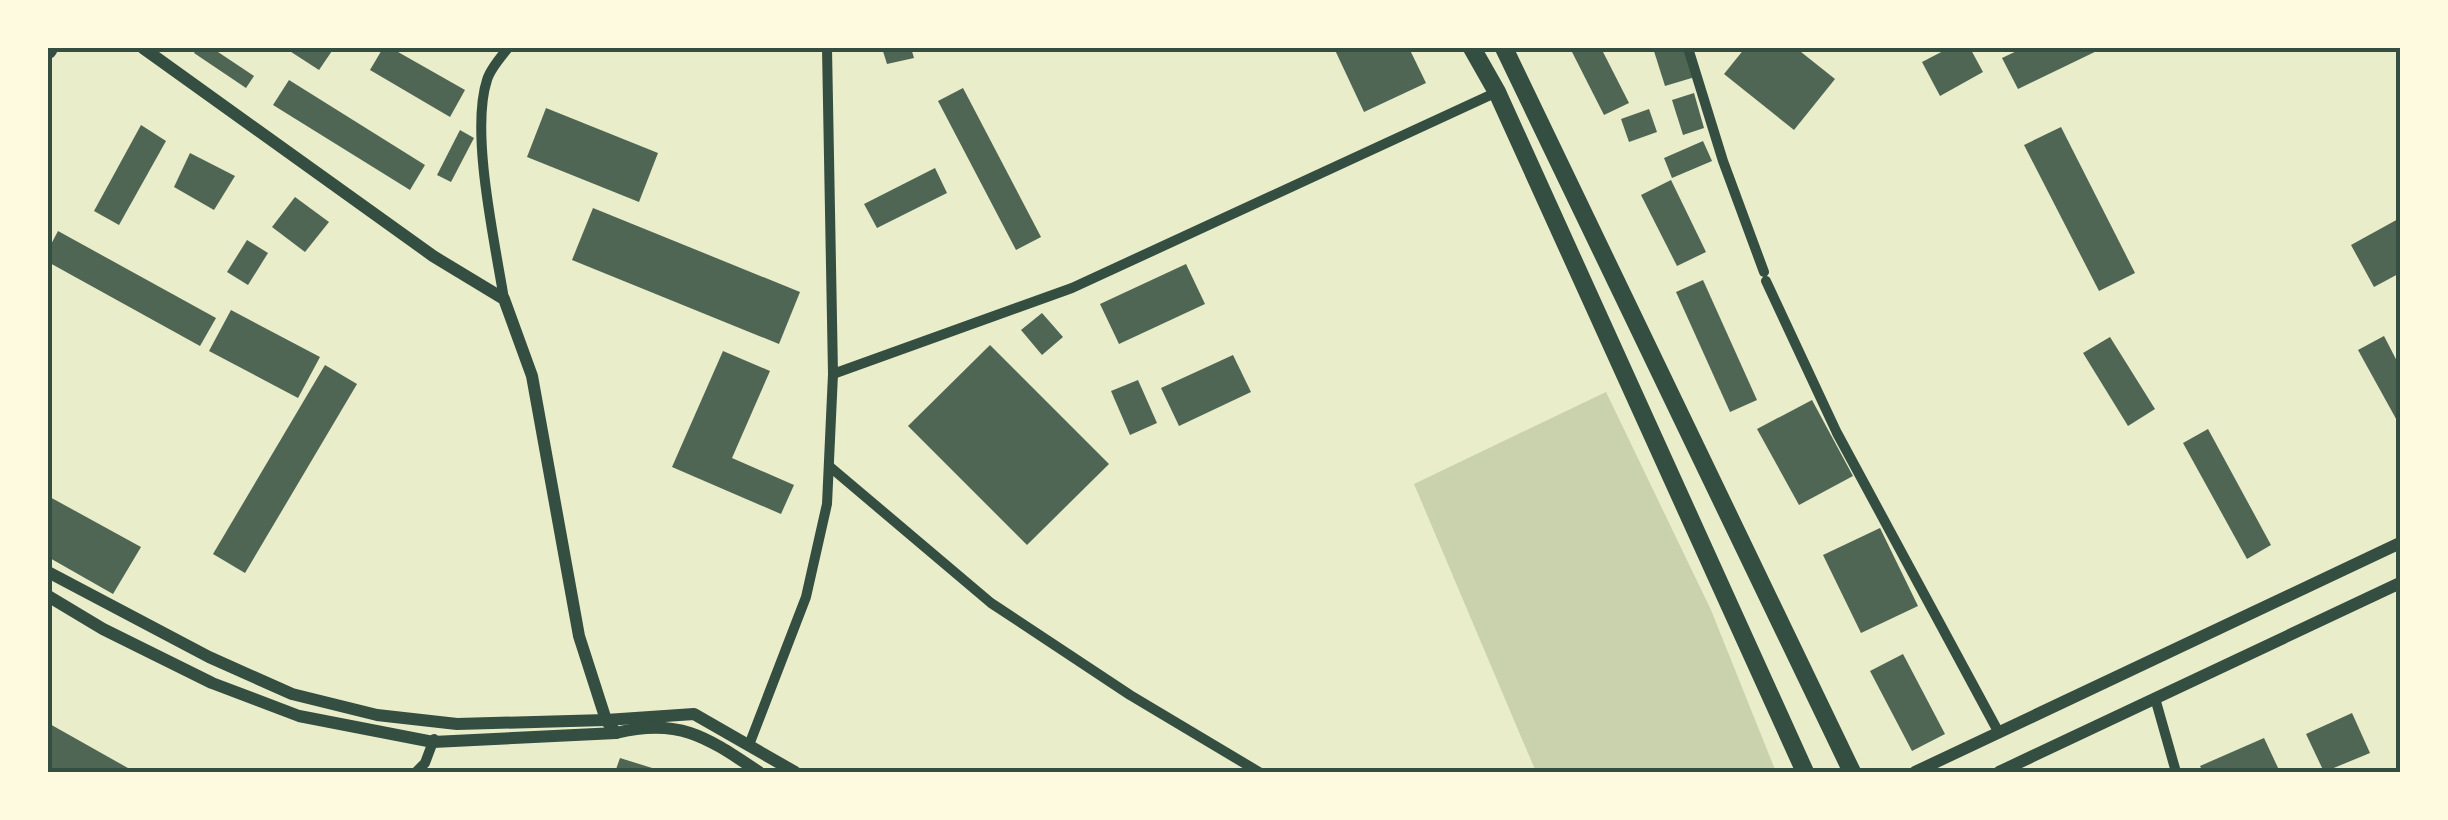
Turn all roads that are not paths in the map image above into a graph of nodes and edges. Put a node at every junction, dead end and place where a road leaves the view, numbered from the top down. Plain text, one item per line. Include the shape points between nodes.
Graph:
1 (143, 48) edge
2 (508, 48) edge
3 (827, 48) edge
4 (1472, 48) edge
5 (1504, 48) edge
6 (1688, 48) edge
7 (1497, 92) junction
8 (504, 299) junction
9 (833, 374) junction
10 (828, 466) junction
11 (2400, 543) edge
12 (48, 572) edge
13 (2400, 583) edge
14 (48, 596) edge
15 (2156, 698) junction
16 (606, 720) junction
17 (616, 733) junction
18 (1999, 733) junction
19 (433, 740) junction
20 (749, 745) junction
21 (416, 772) edge
22 (759, 772) edge
23 (795, 772) edge
24 (1258, 772) edge
25 (1805, 772) edge
26 (1852, 772) edge
27 (1915, 772) edge
28 (1999, 772) edge
29 (2176, 772) edge

1 - 8 street via 432,256
2 - 8 street via 487,78 483,112 485,181
3 - 9 street
4 - 7 main road
5 - 26 main road
6 - 18 street via 1765,276 1837,433
7 - 9 street via 1072,288
7 - 25 main road
8 - 16 street via 532,376 578,636
9 - 10 street
10 - 20 street via 806,597
10 - 24 street via 990,603
11 - 18 street
12 - 16 street via 292,694 377,715 457,724
13 - 15 street
14 - 19 street via 212,683 299,716
15 - 28 street
15 - 29 street
16 - 17 street
16 - 20 street via 694,714
17 - 19 street
17 - 22 street via 639,727 704,736
18 - 27 street
19 - 21 street
20 - 23 street

